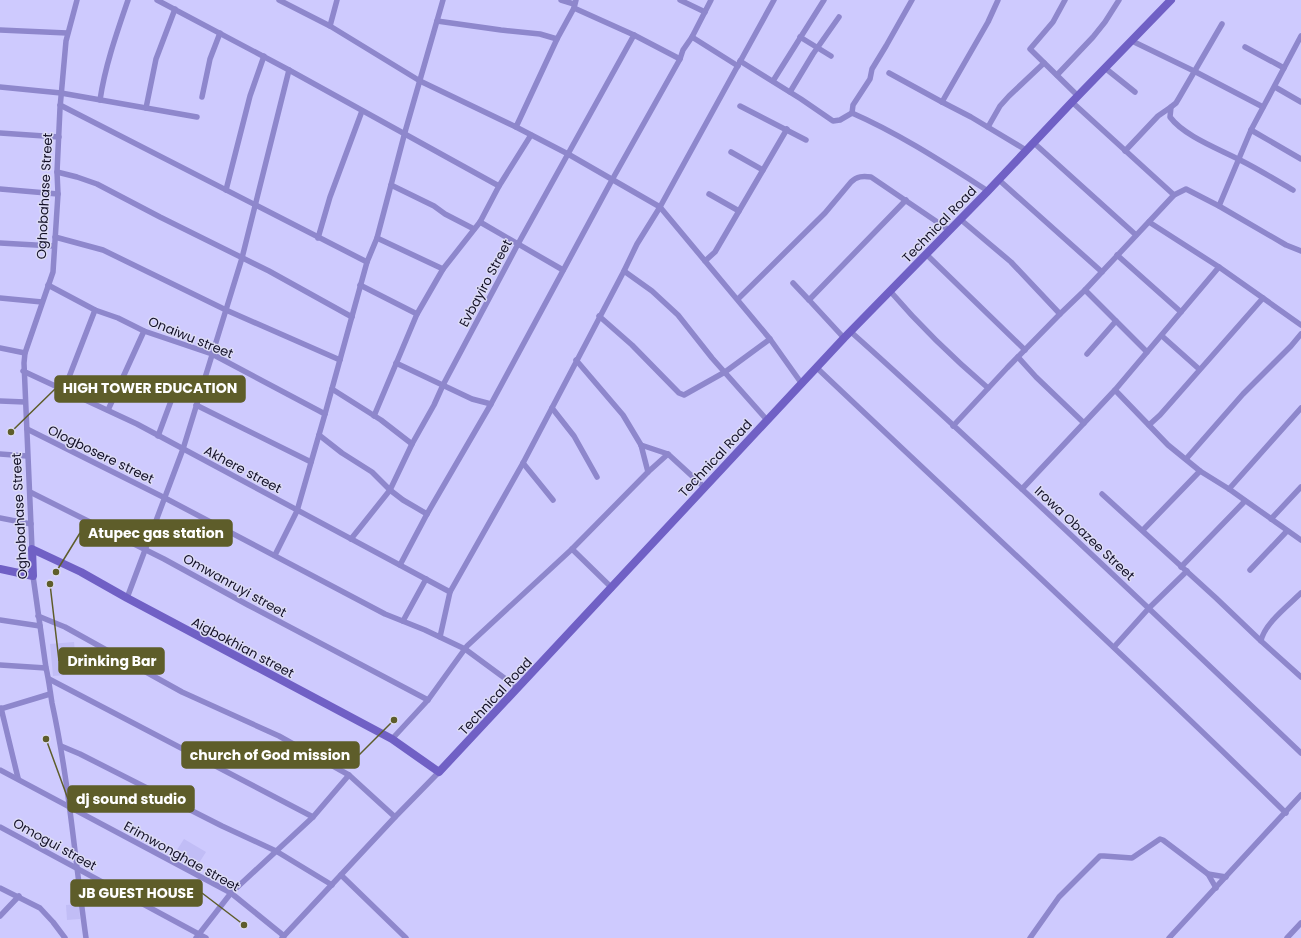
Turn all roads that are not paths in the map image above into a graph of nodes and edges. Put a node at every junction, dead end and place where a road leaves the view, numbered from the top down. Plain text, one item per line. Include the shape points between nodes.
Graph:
1 (77, 0) edge
2 (128, 0) edge
3 (157, 0) edge
4 (279, 0) edge
5 (337, 0) edge
6 (443, 0) edge
7 (561, 0) edge
8 (680, 0) edge
9 (711, 0) edge
10 (774, 0) edge
11 (824, 0) edge
12 (912, 0) edge
13 (998, 0) edge
14 (1065, 0) edge
15 (1119, 0) edge
16 (1171, 0) edge
17 (575, 4) edge
18 (175, 9) junction
19 (705, 12) junction
20 (839, 18) dead end
21 (437, 22) junction
22 (1222, 24) dead end
23 (330, 26) junction
24 (0, 30) edge
25 (220, 33) junction
26 (67, 34) junction
27 (634, 35) junction
28 (1301, 36) edge
29 (800, 37) junction
30 (692, 38) junction
31 (557, 39) junction
32 (1132, 41) junction
33 (1299, 44) edge
34 (1245, 46) dead end
35 (818, 47) junction
36 (264, 56) junction
37 (832, 56) dead end
38 (680, 59) junction
39 (739, 63) junction
40 (1044, 63) junction
41 (1105, 68) junction
42 (1284, 68) junction
43 (290, 70) junction
44 (1194, 71) junction
45 (889, 73) dead end
46 (1057, 75) junction
47 (420, 81) junction
48 (772, 81) junction
49 (0, 87) edge
50 (1275, 87) junction
51 (790, 92) junction
52 (1135, 92) dead end
53 (61, 93) junction
54 (1078, 96) junction
55 (202, 97) dead end
56 (100, 100) junction
57 (942, 102) junction
58 (1072, 102) junction
59 (1301, 102) edge
60 (60, 106) junction
61 (740, 106) dead end
62 (1171, 106) junction
63 (1262, 107) junction
64 (146, 108) junction
65 (362, 111) junction
66 (852, 113) junction
67 (197, 117) dead end
68 (516, 127) junction
69 (988, 127) junction
70 (787, 129) junction
71 (1251, 130) junction
72 (405, 132) junction
73 (0, 133) edge
74 (531, 135) junction
75 (58, 137) junction
76 (806, 140) dead end
77 (1034, 143) junction
78 (1026, 150) junction
79 (1125, 151) junction
80 (731, 152) dead end
81 (568, 154) junction
82 (1239, 159) junction
83 (1301, 159) edge
84 (763, 170) junction
85 (57, 172) junction
86 (612, 180) junction
87 (998, 180) junction
88 (391, 185) junction
89 (499, 186) junction
90 (0, 189) edge
91 (226, 190) junction
92 (1293, 190) dead end
93 (988, 191) junction
94 (58, 194) junction
95 (709, 194) dead end
96 (1174, 195) junction
97 (906, 200) junction
98 (256, 205) junction
99 (1219, 206) junction
100 (660, 207) junction
101 (739, 211) junction
102 (960, 219) junction
103 (480, 222) junction
104 (1148, 222) junction
105 (474, 229) junction
106 (950, 230) junction
107 (1136, 235) junction
108 (55, 237) junction
109 (318, 238) junction
110 (376, 238) junction
111 (0, 242) edge
112 (518, 244) junction
113 (53, 246) junction
114 (1301, 251) edge
115 (926, 254) junction
116 (1117, 255) junction
117 (242, 258) junction
118 (705, 261) junction
119 (367, 262) junction
120 (1219, 267) junction
121 (443, 269) junction
122 (563, 270) junction
123 (624, 270) junction
124 (1102, 272) junction
125 (793, 283) dead end
126 (48, 285) junction
127 (360, 286) junction
128 (1085, 290) junction
129 (890, 291) junction
130 (0, 298) edge
131 (1262, 298) junction
132 (738, 299) junction
133 (809, 300) junction
134 (42, 302) junction
135 (95, 310) junction
136 (226, 310) junction
137 (1182, 312) junction
138 (417, 314) junction
139 (1060, 314) junction
140 (352, 316) junction
141 (599, 316) junction
142 (1116, 321) junction
143 (1301, 325) edge
144 (144, 331) junction
145 (850, 332) junction
146 (1301, 334) edge
147 (1162, 336) junction
148 (844, 338) junction
149 (770, 339) junction
150 (0, 348) edge
151 (1025, 350) junction
152 (1148, 352) junction
153 (25, 353) junction
154 (212, 354) junction
155 (1087, 354) dead end
156 (1018, 357) junction
157 (340, 360) junction
158 (576, 360) junction
159 (396, 363) junction
160 (817, 368) junction
161 (1199, 369) junction
162 (23, 371) junction
163 (725, 372) junction
164 (802, 384) junction
165 (443, 385) junction
166 (988, 388) junction
167 (332, 389) junction
168 (64, 390) junction
169 (1116, 390) junction
170 (174, 393) dead end
171 (0, 401) edge
172 (26, 402) junction
173 (491, 404) junction
174 (196, 405) junction
175 (552, 408) junction
176 (1301, 408) edge
177 (108, 410) junction
178 (325, 414) junction
179 (374, 416) junction
180 (768, 420) junction
181 (1084, 423) junction
182 (1149, 425) junction
183 (953, 426) junction
184 (27, 429) junction
185 (319, 435) junction
186 (158, 436) junction
187 (412, 444) junction
188 (640, 445) junction
189 (183, 449) junction
190 (0, 454) edge
191 (668, 454) junction
192 (27, 456) junction
193 (1186, 459) junction
194 (311, 462) junction
195 (523, 463) junction
196 (1200, 471) junction
197 (648, 472) junction
198 (597, 477) dead end
199 (704, 487) junction
200 (1301, 487) edge
201 (1022, 489) junction
202 (1229, 489) junction
203 (390, 490) junction
204 (30, 492) junction
205 (1102, 494) dead end
206 (166, 498) junction
207 (553, 500) dead end
208 (1245, 501) junction
209 (297, 511) junction
210 (427, 514) junction
211 (0, 518) edge
212 (1271, 519) junction
213 (31, 524) junction
214 (1143, 530) junction
215 (1287, 530) junction
216 (351, 539) junction
217 (1301, 540) edge
218 (32, 549) junction
219 (572, 549) junction
220 (145, 550) junction
221 (275, 555) junction
222 (400, 565) junction
223 (1181, 566) junction
224 (0, 569) edge
225 (1250, 570) dead end
226 (1187, 571) junction
227 (33, 576) junction
228 (426, 579) junction
229 (612, 588) junction
230 (450, 592) junction
231 (1301, 593) edge
232 (127, 598) junction
233 (1149, 608) junction
234 (38, 616) junction
235 (0, 620) edge
236 (403, 621) junction
237 (40, 626) junction
238 (440, 637) junction
239 (1261, 638) junction
240 (1114, 647) junction
241 (465, 649) junction
242 (0, 665) edge
243 (46, 668) junction
244 (1301, 677) edge
245 (49, 679) junction
246 (518, 688) junction
247 (50, 694) junction
248 (428, 700) junction
249 (1, 709) edge
250 (392, 739) junction
251 (61, 746) junction
252 (1301, 754) edge
253 (0, 770) edge
254 (439, 772) junction
255 (349, 775) junction
256 (18, 778) junction
257 (1301, 795) edge
258 (70, 808) junction
259 (1286, 812) junction
260 (395, 816) junction
261 (313, 817) junction
262 (0, 827) edge
263 (276, 850) junction
264 (76, 868) junction
265 (1208, 874) junction
266 (341, 875) junction
267 (1226, 876) junction
268 (332, 885) junction
269 (0, 888) edge
270 (1216, 888) junction
271 (231, 893) junction
272 (19, 896) junction
273 (0, 916) edge
274 (1301, 923) edge
275 (197, 936) edge
276 (283, 937) edge
277 (65, 938) edge
278 (86, 938) edge
279 (206, 938) edge
280 (406, 938) edge
281 (1030, 938) edge
282 (1169, 938) edge
283 (1287, 938) edge

1 - 26 street, Oghobahase Street
2 - 56 street
3 - 18 street
4 - 23 street
5 - 23 street
6 - 21 street
7 - 17 street
8 - 19 street
9 - 19 street
10 - 39 street
11 - 29 street
12 - 66 street via 872,69 870,79 853,105
13 - 57 street
14 - 40 street via 1053,22 1030,47
15 - 46 street via 1093,37
16 - 32 street, Technical Road
17 - 27 street
17 - 31 street
18 - 25 street
18 - 64 street via 156,59
19 - 30 street
20 - 35 street
21 - 31 street via 540,34
21 - 47 street
22 - 44 street
23 - 47 street
24 - 26 street
25 - 36 street
25 - 55 street via 210,59
26 - 53 street, Oghobahase Street
27 - 38 street
27 - 81 street, Evbayiro Street
28 - 33 street
29 - 35 street
29 - 48 street
30 - 38 street
30 - 39 street
31 - 68 street
32 - 41 street, Technical Road
32 - 44 street
33 - 42 street
34 - 42 street
35 - 37 street
35 - 51 street
36 - 43 street
36 - 91 street via 250,96
38 - 86 street
39 - 48 street
39 - 100 street
40 - 46 street
40 - 69 street via 1000,106
41 - 52 street
41 - 54 street, Technical Road
42 - 50 street
43 - 65 street
43 - 98 street
44 - 62 street via 1176,103
44 - 63 street
45 - 57 street
46 - 54 street
47 - 68 street
47 - 72 street
48 - 51 street
49 - 53 street
50 - 59 street
50 - 63 street
51 - 66 street via 833,121
53 - 56 street
53 - 60 street, Oghobahase Street
54 - 58 street, Technical Road
56 - 64 street
57 - 69 street
58 - 77 street, Technical Road
58 - 79 street
60 - 75 street, Oghobahase Street
60 - 91 street
61 - 70 street
62 - 79 street
62 - 82 street via 1170,117 1180,128
63 - 71 street
64 - 67 street
65 - 72 street
65 - 109 street via 330,196
66 - 93 street via 917,146
68 - 74 street
69 - 78 street
70 - 76 street
70 - 84 street
71 - 82 street
71 - 83 street
72 - 88 street
72 - 89 street
73 - 75 street
74 - 81 street
74 - 89 street
75 - 85 street, Oghobahase Street
77 - 78 street, Technical Road
77 - 107 street
78 - 87 street, Technical Road
79 - 96 street
80 - 84 street
81 - 86 street
81 - 112 street, Evbayiro Street
82 - 92 street
82 - 99 street
84 - 101 street
85 - 94 street, Oghobahase Street
85 - 117 street via 97,184
86 - 100 street
86 - 122 street
87 - 93 street, Technical Road
87 - 124 street
88 - 105 street
88 - 110 street
89 - 103 street
90 - 94 street
91 - 98 street
93 - 102 street, Technical Road
94 - 108 street, Oghobahase Street
95 - 101 street
96 - 99 street via 1186,189
96 - 104 street
97 - 106 street
97 - 132 street via 871,178 856,178 826,213
97 - 133 street
98 - 109 street
98 - 117 street
99 - 114 street
100 - 118 street
100 - 123 street
101 - 118 street via 715,252
102 - 106 street, Technical Road
102 - 139 street via 1011,262
103 - 105 street
103 - 112 street
104 - 107 street
104 - 120 street
105 - 121 street
106 - 115 street, Technical Road
107 - 116 street
108 - 113 street, Oghobahase Street
108 - 136 street via 103,250
109 - 119 street
110 - 119 street
110 - 121 street
111 - 113 street
112 - 122 street
112 - 165 street, Evbayiro Street
113 - 126 street, Oghobahase Street via 52,272
115 - 129 street, Technical Road
115 - 151 street
116 - 124 street
116 - 137 street
117 - 136 street
117 - 140 street
118 - 132 street
119 - 127 street
120 - 131 street
120 - 137 street
121 - 138 street
122 - 173 street
123 - 141 street
123 - 163 street via 678,315
124 - 128 street
125 - 133 street
126 - 134 street, Oghobahase Street
126 - 135 street, Onaiwu street
127 - 138 street
127 - 140 street
128 - 139 street
128 - 142 street
129 - 145 street, Technical Road
129 - 166 street via 944,349
130 - 134 street
131 - 143 street
131 - 161 street
132 - 149 street
133 - 148 street
134 - 153 street, Oghobahase Street
135 - 144 street, Onaiwu street
135 - 168 street
136 - 154 street
136 - 157 street
137 - 147 street
138 - 159 street
139 - 151 street
140 - 157 street
141 - 158 street
141 - 163 street via 679,393 684,395
142 - 152 street
142 - 155 street
144 - 154 street, Onaiwu street
144 - 177 street
145 - 148 street, Technical Road
145 - 183 street, Irowa Obazee Street
146 - 193 street
147 - 152 street
147 - 161 street
148 - 160 street, Technical Road
149 - 163 street
149 - 164 street
150 - 153 street
151 - 156 street
152 - 169 street
153 - 162 street, Oghobahase Street
154 - 174 street
154 - 178 street, Onaiwu street
156 - 166 street
156 - 181 street
157 - 167 street
158 - 175 street
158 - 188 street via 623,415
159 - 165 street
159 - 179 street
160 - 164 street, Technical Road
160 - 240 street
161 - 182 street
162 - 168 street, Akhere street
162 - 172 street, Oghobahase Street
163 - 180 street
164 - 180 street, Technical Road
165 - 173 street via 472,399
165 - 187 street, Evbayiro Street
166 - 183 street
167 - 178 street
167 - 179 street
168 - 177 street, Akhere street
169 - 181 street
169 - 182 street
170 - 186 street
171 - 172 street
172 - 184 street, Oghobahase Street
173 - 210 street
174 - 189 street
174 - 194 street
175 - 195 street
175 - 198 street via 574,436
176 - 202 street
177 - 186 street, Akhere street
178 - 185 street
179 - 187 street
180 - 199 street, Technical Road
181 - 201 street
182 - 193 street
183 - 201 street, Irowa Obazee Street
184 - 192 street, Oghobahase Street
184 - 206 street, Ologbosere street
185 - 194 street
185 - 203 street via 372,472
186 - 189 street, Akhere street
187 - 203 street, Evbayiro Street
188 - 191 street
188 - 197 street
189 - 206 street
189 - 209 street, Akhere street
190 - 192 street
191 - 197 street
191 - 199 street
192 - 204 street, Oghobahase Street
193 - 196 street
194 - 209 street
195 - 207 street
195 - 230 street
196 - 202 street
196 - 214 street
197 - 219 street
199 - 229 street, Technical Road
200 - 212 street
201 - 233 street, Irowa Obazee Street
202 - 208 street
203 - 210 street
203 - 216 street, Evbayiro Street
204 - 213 street, Oghobahase Street
204 - 220 street, Omwanruyi street
205 - 214 street
206 - 220 street
206 - 221 street, Ologbosere street
208 - 212 street
208 - 223 street
209 - 216 street, Akhere street
209 - 221 street
210 - 222 street
211 - 213 street
212 - 215 street
213 - 218 street, Oghobahase Street
214 - 223 street
215 - 217 street
215 - 225 street
216 - 222 street, Akhere street
218 - 227 street, Oghobahase Street
218 - 232 street, Aigbokhian street via 81,572
219 - 229 street
219 - 241 street
220 - 232 street
220 - 248 street, Omwanruyi street
221 - 236 street, Ologbosere street via 385,614
222 - 228 street, Akhere street
223 - 226 street
224 - 227 street
226 - 233 street
226 - 239 street
227 - 234 street, Oghobahase Street
228 - 230 street, Akhere street
228 - 236 street
229 - 246 street, Technical Road
230 - 238 street
231 - 239 street via 1273,621
232 - 250 street, Aigbokhian street
233 - 240 street
233 - 252 street, Irowa Obazee Street
234 - 237 street, Oghobahase Street
234 - 255 street via 65,627 182,692 279,736
235 - 237 street
236 - 238 street, Ologbosere street
237 - 243 street, Oghobahase Street
238 - 241 street, Ologbosere street
239 - 244 street
240 - 259 street
241 - 246 street, Ologbosere street
241 - 248 street
242 - 243 street
243 - 245 street, Oghobahase Street
245 - 247 street, Oghobahase Street
245 - 261 street
246 - 254 street, Technical Road
247 - 249 street
247 - 251 street, Oghobahase Street
248 - 250 street
249 - 256 street
250 - 254 street, Aigbokhian street
251 - 258 street, Oghobahase Street
251 - 263 street
253 - 256 street, Erimwonghae street
254 - 260 street, Technical Road
255 - 260 street
255 - 261 street
256 - 258 street, Erimwonghae street
257 - 259 street
258 - 264 street, Oghobahase Street
258 - 271 street, Erimwonghae street
259 - 267 street
260 - 266 street, Technical Road
261 - 263 street
262 - 264 street, Omogui street
263 - 268 street
263 - 271 street
264 - 275 street, Omogui street
264 - 278 street, Oghobahase Street
265 - 267 street
265 - 270 street
265 - 281 street via 1160,839 1132,858 1102,856 1059,897
266 - 268 street, Technical Road
266 - 280 street
267 - 270 street
268 - 276 street, Technical Road
269 - 272 street
270 - 282 street
271 - 275 street
271 - 276 street, Erimwonghae street
272 - 273 street
272 - 277 street via 40,908
274 - 283 street
275 - 279 street, Omogui street

